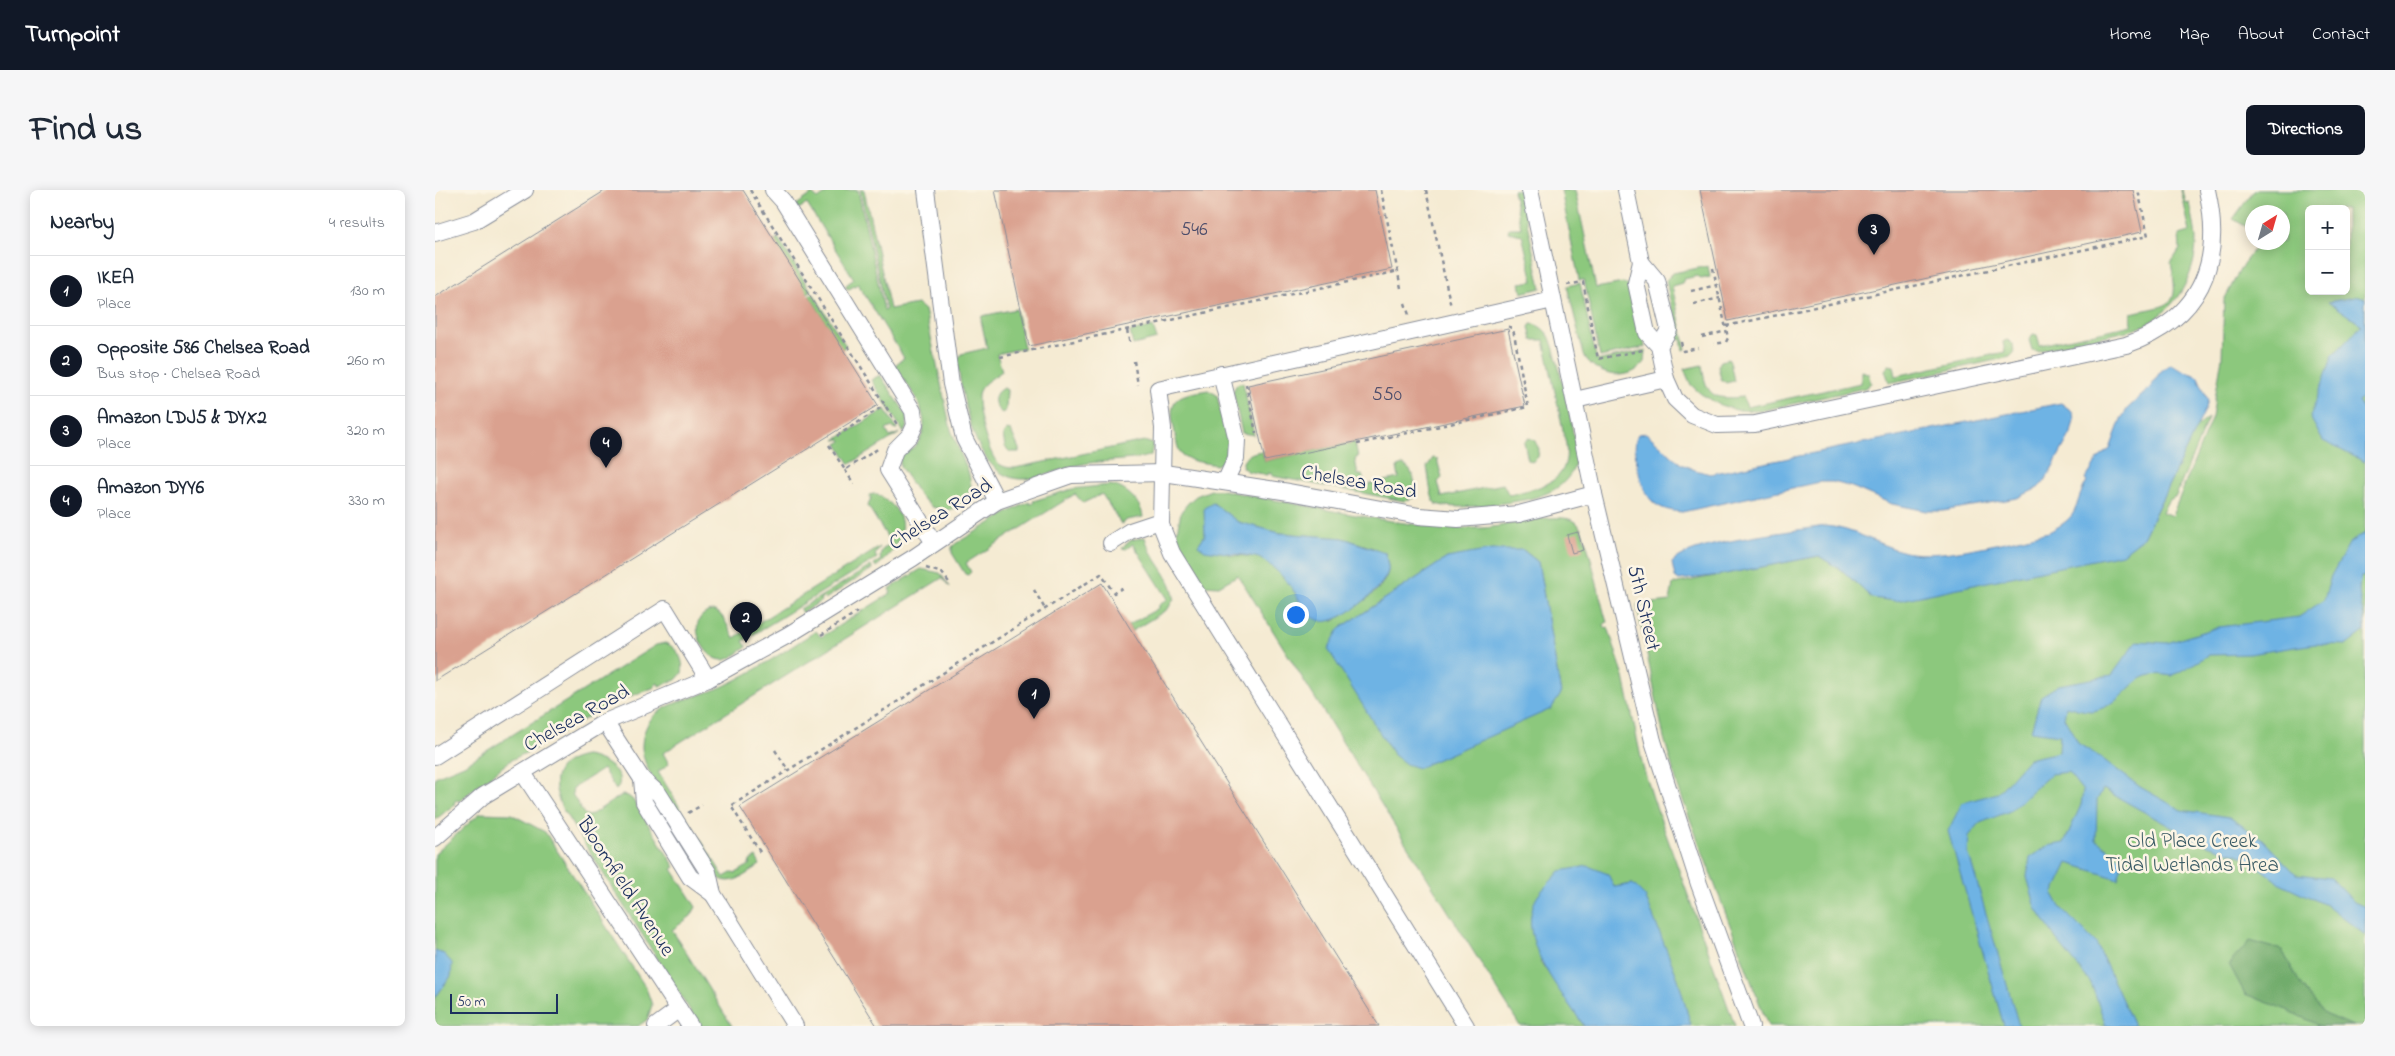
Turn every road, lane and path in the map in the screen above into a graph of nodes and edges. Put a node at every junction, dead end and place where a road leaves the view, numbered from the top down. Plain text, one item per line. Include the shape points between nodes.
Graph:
1 (525, 190) edge
2 (750, 190) edge
3 (773, 190) edge
4 (926, 190) edge
5 (1381, 190) edge
6 (1426, 190) edge
7 (1530, 190) edge
8 (1626, 190) edge
9 (2138, 190) edge
10 (2207, 190) edge
11 (435, 233) edge
12 (1641, 262) junction
13 (1713, 268) dead end
14 (1399, 271) junction
15 (1567, 285) dead end
16 (1717, 285) junction
17 (1401, 288) dead end
18 (1691, 291) dead end
19 (1719, 298) junction
20 (1553, 300) junction
21 (1405, 303) dead end
22 (1694, 304) dead end
23 (1451, 309) dead end
24 (1412, 323) dead end
25 (1726, 326) junction
26 (1501, 328) dead end
27 (1127, 330) junction
28 (1727, 331) junction
29 (1702, 337) dead end
30 (1681, 342) dead end
31 (1714, 344) dead end
32 (1131, 345) dead end
33 (1653, 347) junction
34 (1698, 348) dead end
35 (1000, 357) dead end
36 (1134, 361) dead end
37 (1221, 374) junction
38 (1666, 379) junction
39 (1255, 381) dead end
40 (1139, 385) dead end
41 (1575, 400) junction
42 (885, 405) junction
43 (902, 432) dead end
44 (1256, 433) dead end
45 (837, 436) dead end
46 (1357, 444) dead end
47 (829, 445) dead end
48 (883, 446) dead end
49 (845, 470) junction
50 (1164, 473) junction
51 (1225, 482) junction
52 (853, 484) dead end
53 (1594, 494) junction
54 (997, 501) junction
55 (1160, 520) junction
56 (935, 543) junction
57 (1111, 543) dead end
58 (921, 568) dead end
59 (951, 584) dead end
60 (1125, 586) dead end
61 (1034, 590) dead end
62 (1045, 609) junction
63 (859, 611) dead end
64 (821, 635) dead end
65 (708, 679) junction
66 (605, 722) junction
67 (775, 750) dead end
68 (435, 756) edge
69 (788, 770) junction
70 (523, 772) junction
71 (702, 805) dead end
72 (685, 815) dead end
73 (435, 838) edge
74 (760, 852) dead end
75 (679, 1009) junction
76 (656, 1026) edge
77 (690, 1026) edge
78 (795, 1026) edge
79 (1466, 1026) edge
80 (1751, 1026) edge

1 - 11 street via 474,221
2 - 42 path
3 - 56 street via 788,209 913,411 915,425 895,450 887,470
4 - 54 street via 951,384 964,438
5 - 14 path
6 - 23 path
7 - 20 street, 5th Street
8 - 12 street
9 - 25 path via 2148,236
10 - 38 street via 2213,234 2203,285 2183,312 2165,328 2126,345 1755,424 1717,425 1693,415 1675,399
12 - 33 street via 1636,283
12 - 33 street via 1657,281 1669,330
13 - 16 path
14 - 17 path
14 - 27 path
15 - 33 path via 1583,282 1598,359
16 - 18 path
16 - 19 path
19 - 22 path
19 - 25 path
20 - 37 street
20 - 41 street, 5th Street
21 - 24 path
25 - 28 path
26 - 46 path via 1510,326 1513,329 1528,408
27 - 32 path
27 - 35 path
28 - 29 path
28 - 31 path via 1728,341
30 - 34 path via 1683,351
33 - 38 street
36 - 40 path
37 - 50 street via 1158,389
37 - 51 street via 1237,440 1236,458
38 - 41 street
39 - 44 path via 1245,383
41 - 53 street, 5th Street
42 - 43 path
42 - 45 path
47 - 49 path
48 - 49 path
49 - 52 path
50 - 51 street, Chelsea Road
50 - 54 street, Chelsea Road via 1071,475
50 - 55 street
51 - 53 street, Chelsea Road via 1419,516 1457,519 1519,514
53 - 80 street, 5th Street via 1653,741 1699,884
54 - 56 street, Chelsea Road
55 - 57 street via 1129,531
55 - 79 street via 1172,553
56 - 65 street, Chelsea Road via 788,635
58 - 59 path via 932,568 942,573
60 - 62 path via 1114,594 1101,574
61 - 62 path
62 - 69 path
63 - 64 path
65 - 66 street, Chelsea Road
65 - 68 street via 665,609
66 - 70 street, Chelsea Road
66 - 78 street via 642,780 644,802 690,877 713,894
67 - 69 path
69 - 74 path via 731,806
70 - 73 street, Chelsea Road via 483,796
70 - 75 street, Bloomfield Avenue
71 - 72 path
75 - 76 street
75 - 77 street, Bloomfield Avenue

